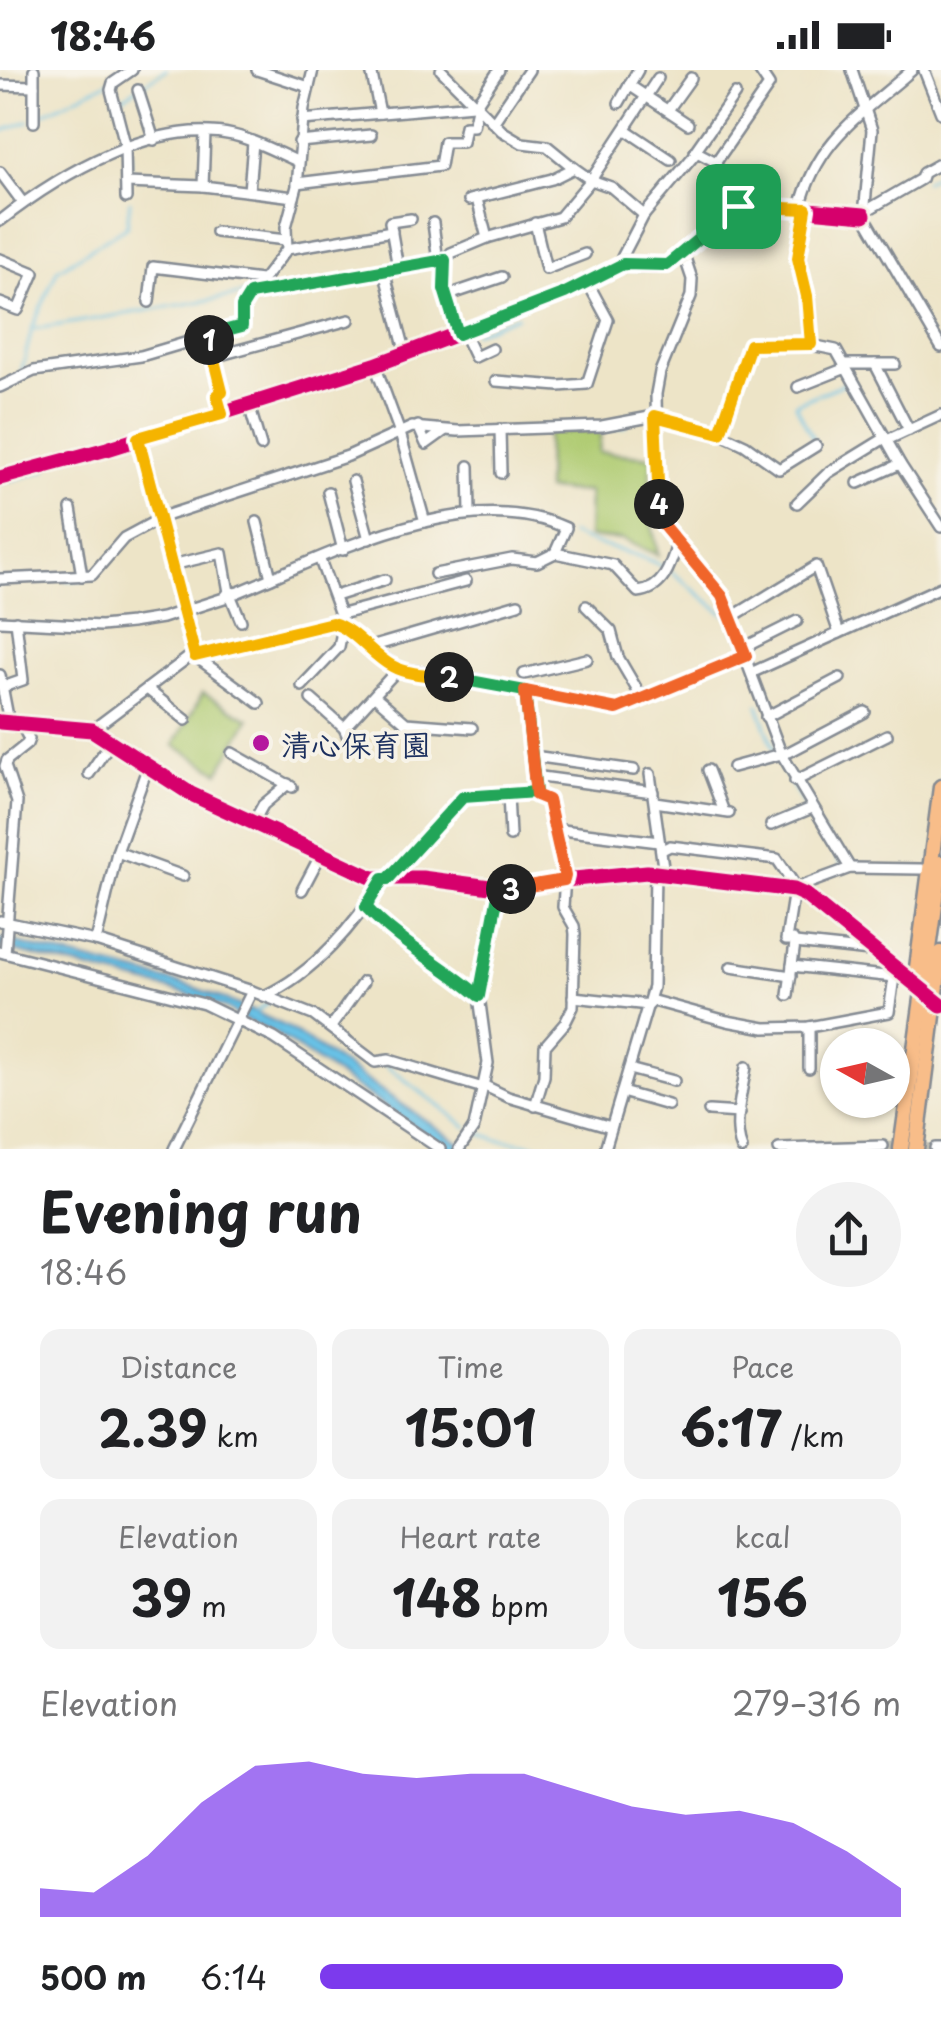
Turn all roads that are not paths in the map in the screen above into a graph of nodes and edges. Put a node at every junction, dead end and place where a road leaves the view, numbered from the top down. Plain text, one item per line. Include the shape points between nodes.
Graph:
1 (34, 70) edge
2 (132, 70) edge
3 (257, 70) edge
4 (313, 70) edge
5 (371, 70) edge
6 (441, 70) edge
7 (499, 70) edge
8 (529, 70) edge
9 (638, 70) edge
10 (759, 70) edge
11 (852, 70) edge
12 (912, 70) edge
13 (924, 70) edge
14 (453, 74) edge
15 (658, 78) dead end
16 (690, 78) dead end
17 (0, 85) edge
18 (629, 85) junction
19 (34, 86) junction
20 (309, 87) junction
21 (734, 94) dead end
22 (646, 96) junction
23 (619, 103) dead end
24 (475, 106) junction
25 (868, 109) junction
26 (668, 110) junction
27 (941, 112) edge
28 (380, 113) junction
29 (302, 120) junction
30 (34, 122) dead end
31 (492, 123) junction
32 (688, 124) dead end
33 (626, 130) junction
34 (205, 133) junction
35 (372, 136) dead end
36 (154, 140) junction
37 (253, 142) junction
38 (299, 142) junction
39 (125, 148) junction
40 (698, 153) junction
41 (671, 160) dead end
42 (297, 161) junction
43 (716, 162) junction
44 (941, 163) edge
45 (574, 168) junction
46 (0, 172) edge
47 (591, 180) junction
48 (126, 183) junction
49 (298, 183) junction
50 (203, 186) junction
51 (249, 191) junction
52 (294, 197) junction
53 (126, 198) dead end
54 (23, 203) junction
55 (738, 206) junction
56 (803, 208) junction
57 (864, 213) junction
58 (644, 214) junction
59 (411, 219) dead end
60 (0, 221) edge
61 (433, 223) dead end
62 (534, 223) junction
63 (392, 231) junction
64 (216, 232) dead end
65 (488, 238) junction
66 (287, 245) junction
67 (585, 254) dead end
68 (685, 254) junction
69 (0, 259) edge
70 (441, 261) junction
71 (617, 267) junction
72 (398, 268) junction
73 (384, 271) junction
74 (502, 277) dead end
75 (261, 280) junction
76 (590, 285) junction
77 (250, 294) junction
78 (446, 296) junction
79 (149, 302) dead end
80 (0, 303) edge
81 (349, 320) dead end
82 (232, 328) junction
83 (208, 335) junction
84 (463, 335) junction
85 (811, 344) junction
86 (941, 347) edge
87 (492, 348) dead end
88 (238, 350) junction
89 (406, 354) junction
90 (213, 357) junction
91 (875, 364) junction
92 (895, 364) dead end
93 (845, 366) junction
94 (376, 367) junction
95 (496, 381) dead end
96 (798, 386) dead end
97 (0, 387) edge
98 (250, 407) junction
99 (222, 414) junction
100 (941, 415) edge
101 (655, 419) junction
102 (399, 430) junction
103 (909, 430) junction
104 (500, 432) junction
105 (720, 433) junction
106 (886, 439) junction
107 (138, 440) junction
108 (261, 446) dead end
109 (816, 446) dead end
110 (900, 464) junction
111 (469, 466) dead end
112 (501, 473) dead end
113 (0, 478) edge
114 (353, 481) dead end
115 (858, 483) dead end
116 (328, 492) dead end
117 (797, 503) dead end
118 (71, 509) dead end
119 (470, 513) junction
120 (159, 517) junction
121 (256, 522) dead end
122 (425, 522) junction
123 (941, 527) edge
124 (369, 539) junction
125 (676, 544) junction
126 (343, 550) junction
127 (555, 554) junction
128 (321, 562) junction
129 (172, 565) junction
130 (436, 574) dead end
131 (82, 576) junction
132 (271, 578) junction
133 (0, 579) edge
134 (385, 580) dead end
135 (466, 581) dead end
136 (941, 587) edge
137 (231, 596) junction
138 (334, 596) junction
139 (518, 604) dead end
140 (586, 606) dead end
141 (184, 614) junction
142 (732, 617) junction
143 (0, 621) edge
144 (241, 621) dead end
145 (341, 621) junction
146 (797, 621) dead end
147 (16, 624) junction
148 (839, 632) junction
149 (367, 648) junction
150 (743, 655) junction
151 (195, 656) junction
152 (587, 659) dead end
153 (398, 669) junction
154 (753, 672) junction
155 (0, 674) edge
156 (524, 674) dead end
157 (840, 678) dead end
158 (302, 686) dead end
159 (3, 687) junction
160 (147, 688) junction
161 (525, 691) junction
162 (376, 696) junction
163 (642, 698) junction
164 (311, 699) dead end
165 (258, 704) dead end
166 (865, 712) dead end
167 (766, 717) junction
168 (186, 720) dead end
169 (10, 723) edge
170 (344, 728) junction
171 (472, 728) dead end
172 (92, 730) junction
173 (887, 734) dead end
174 (111, 742) junction
175 (350, 744) dead end
176 (232, 753) dead end
177 (777, 754) junction
178 (533, 756) junction
179 (148, 766) junction
180 (733, 767) dead end
181 (634, 770) dead end
182 (708, 770) dead end
183 (89, 774) dead end
184 (650, 774) dead end
185 (534, 776) junction
186 (795, 781) junction
187 (941, 787) edge
188 (536, 792) junction
189 (508, 794) junction
190 (654, 797) junction
191 (808, 809) junction
192 (773, 820) dead end
193 (253, 823) junction
194 (554, 829) junction
195 (510, 836) dead end
196 (660, 846) junction
197 (117, 852) junction
198 (321, 854) junction
199 (941, 863) edge
200 (850, 868) junction
201 (922, 869) dead end
202 (660, 873) junction
203 (184, 876) dead end
204 (386, 879) junction
205 (564, 880) junction
206 (499, 889) junction
207 (795, 889) junction
208 (302, 890) dead end
209 (366, 907) junction
210 (4, 922) edge
211 (792, 940) dead end
212 (96, 942) junction
213 (4, 948) edge
214 (872, 951) junction
215 (941, 953) edge
216 (731, 967) dead end
217 (791, 971) junction
218 (895, 974) junction
219 (906, 979) dead end
220 (363, 982) dead end
221 (252, 991) junction
222 (788, 995) dead end
223 (265, 996) junction
224 (479, 996) junction
225 (941, 996) edge
226 (573, 997) junction
227 (649, 1002) junction
228 (934, 1010) junction
229 (239, 1020) junction
230 (810, 1026) junction
231 (331, 1027) junction
232 (746, 1068) dead end
233 (809, 1068) dead end
234 (911, 1068) junction
235 (628, 1069) junction
236 (674, 1081) dead end
237 (483, 1087) junction
238 (622, 1092) junction
239 (668, 1105) dead end
240 (535, 1106) junction
241 (709, 1111) dead end
242 (740, 1113) junction
243 (612, 1127) junction
244 (461, 1146) edge
245 (883, 1146) dead end
246 (438, 1148) edge
247 (605, 1148) edge
248 (174, 1149) edge
249 (620, 1149) edge
250 (742, 1149) edge
251 (779, 1149) edge
252 (901, 1149) edge
253 (916, 1149) edge

1 - 19 street
2 - 36 street
2 - 39 street via 111,86
3 - 20 street
4 - 20 street
5 - 28 street
6 - 14 street
7 - 24 street
8 - 31 street
9 - 18 street
10 - 43 street via 769,85
11 - 25 street
12 - 25 street
13 - 27 street
14 - 24 street
15 - 22 street
16 - 26 street
17 - 19 street
18 - 22 street
18 - 23 street
19 - 30 street
20 - 29 street
21 - 40 street
22 - 26 street
22 - 33 street
24 - 28 street
24 - 31 street
24 - 49 street via 462,142 444,142 440,166
25 - 56 street via 824,150 806,185
25 - 57 street
26 - 32 street
28 - 29 street
29 - 38 street
31 - 45 street via 522,143 547,146
33 - 41 street
33 - 47 street
34 - 36 street via 182,130
34 - 37 street
34 - 50 street
35 - 38 street
36 - 39 street
37 - 42 street
37 - 51 street
38 - 42 street
39 - 48 street
39 - 54 street
40 - 43 street
40 - 58 street
42 - 49 street
43 - 55 street via 724,196
44 - 57 street
45 - 47 street
45 - 65 street via 474,199
46 - 54 street
47 - 58 street
47 - 62 street via 560,217
48 - 50 street
48 - 53 street
49 - 52 street
50 - 51 street
51 - 52 street
52 - 66 street
54 - 60 street
55 - 56 street
55 - 68 street
56 - 57 street
56 - 85 street via 798,258
57 - 86 street
58 - 71 street
59 - 63 street via 390,222
61 - 70 street
62 - 65 street
62 - 67 street via 546,269
63 - 66 street
63 - 72 street
64 - 66 street
65 - 70 street
66 - 75 street
68 - 71 street via 663,266
68 - 101 street via 691,296 660,372
69 - 80 street via 34,273 18,310
70 - 72 street
70 - 78 street
71 - 76 street
72 - 73 street
73 - 77 street
73 - 89 street
74 - 78 street
75 - 77 street
75 - 79 street via 153,267
76 - 84 street
76 - 95 street via 608,320 587,384
77 - 82 street via 242,326
78 - 84 street
81 - 88 street
82 - 83 street
82 - 88 street
83 - 90 street
83 - 97 street via 141,356 34,371
84 - 87 street via 475,358
84 - 89 street
85 - 93 street via 836,350
85 - 105 street via 750,345
88 - 90 street
89 - 94 street
90 - 99 street
91 - 92 street
91 - 93 street
91 - 103 street
93 - 96 street
93 - 106 street
94 - 98 street
94 - 102 street
98 - 99 street
98 - 108 street
99 - 107 street
100 - 103 street
101 - 104 street
101 - 105 street
101 - 125 street via 658,501
102 - 104 street
102 - 120 street via 348,456
102 - 122 street
103 - 106 street
104 - 112 street
105 - 109 street via 779,469
106 - 110 street
106 - 117 street via 828,474
107 - 113 street
107 - 120 street
110 - 115 street
110 - 123 street
111 - 119 street
114 - 124 street
116 - 126 street
118 - 131 street
119 - 122 street
119 - 127 street via 518,512 566,528
120 - 129 street
120 - 131 street via 124,538 92,575
121 - 132 street
122 - 124 street
124 - 126 street
125 - 127 street via 669,570 646,592 638,592 613,565
125 - 142 street
126 - 128 street
127 - 130 street via 538,562 512,559
128 - 132 street
128 - 138 street
129 - 137 street via 222,552
129 - 141 street
131 - 133 street
132 - 137 street
134 - 138 street
135 - 145 street
136 - 148 street
137 - 141 street
137 - 144 street
138 - 145 street
139 - 149 street
140 - 163 street via 612,630 618,657
141 - 147 street via 101,626
141 - 151 street
142 - 148 street via 816,566
142 - 150 street
143 - 147 street
145 - 149 street
145 - 151 street
145 - 158 street via 338,647
146 - 150 street
147 - 159 street via 23,680
148 - 154 street
149 - 153 street
150 - 154 street
150 - 163 street
151 - 160 street
151 - 165 street
152 - 156 street
153 - 161 street
153 - 162 street
154 - 167 street
155 - 159 street
157 - 167 street
159 - 169 street
160 - 168 street
160 - 172 street
161 - 163 street via 617,709
161 - 178 street
162 - 170 street
162 - 171 street via 406,723
164 - 170 street
166 - 177 street
167 - 177 street
169 - 172 street
169 - 210 street via 29,740 5,766 17,802
170 - 175 street
172 - 174 street
173 - 186 street
174 - 179 street
174 - 183 street
176 - 193 street via 290,786 263,805
177 - 180 street
177 - 186 street
178 - 181 street
178 - 185 street
179 - 193 street
179 - 197 street
182 - 190 street via 726,812
184 - 190 street
185 - 188 street
185 - 190 street
186 - 191 street
187 - 234 highway via 916,959
188 - 189 street
188 - 194 street via 548,800
189 - 195 street
189 - 204 street via 463,797
190 - 196 street
191 - 192 street
191 - 200 street
193 - 198 street
194 - 196 street
194 - 205 street
196 - 202 street
196 - 207 street via 777,860
197 - 203 street
197 - 212 street
198 - 204 street
198 - 208 street
199 - 234 highway
200 - 201 street
200 - 207 street
202 - 205 street
202 - 207 street
202 - 227 street
204 - 206 street
204 - 209 street
205 - 206 street
205 - 226 street via 563,907 574,926
206 - 224 street
207 - 211 street via 786,940
207 - 214 street
209 - 223 street via 306,970
209 - 224 street via 391,934
210 - 212 street
210 - 213 street
212 - 221 street
213 - 229 street via 183,997
214 - 217 street via 795,944
214 - 218 street
215 - 228 highway
216 - 217 street
217 - 218 street
217 - 222 street
218 - 219 street
218 - 230 street via 888,1012
220 - 231 street
221 - 223 street
221 - 229 street
223 - 231 street
224 - 237 street via 488,1063
225 - 228 highway
226 - 227 street
226 - 240 street via 570,1014 544,1046
227 - 230 street via 748,1026
227 - 235 street
228 - 253 highway
229 - 246 street
229 - 248 street
230 - 233 street
231 - 237 street via 380,1061
232 - 242 street
234 - 252 highway
235 - 236 street
235 - 238 street
237 - 240 street
237 - 244 street via 474,1127
238 - 239 street
238 - 243 street
240 - 243 street
241 - 242 street
242 - 250 street
243 - 247 street
245 - 251 street
247 - 249 street

